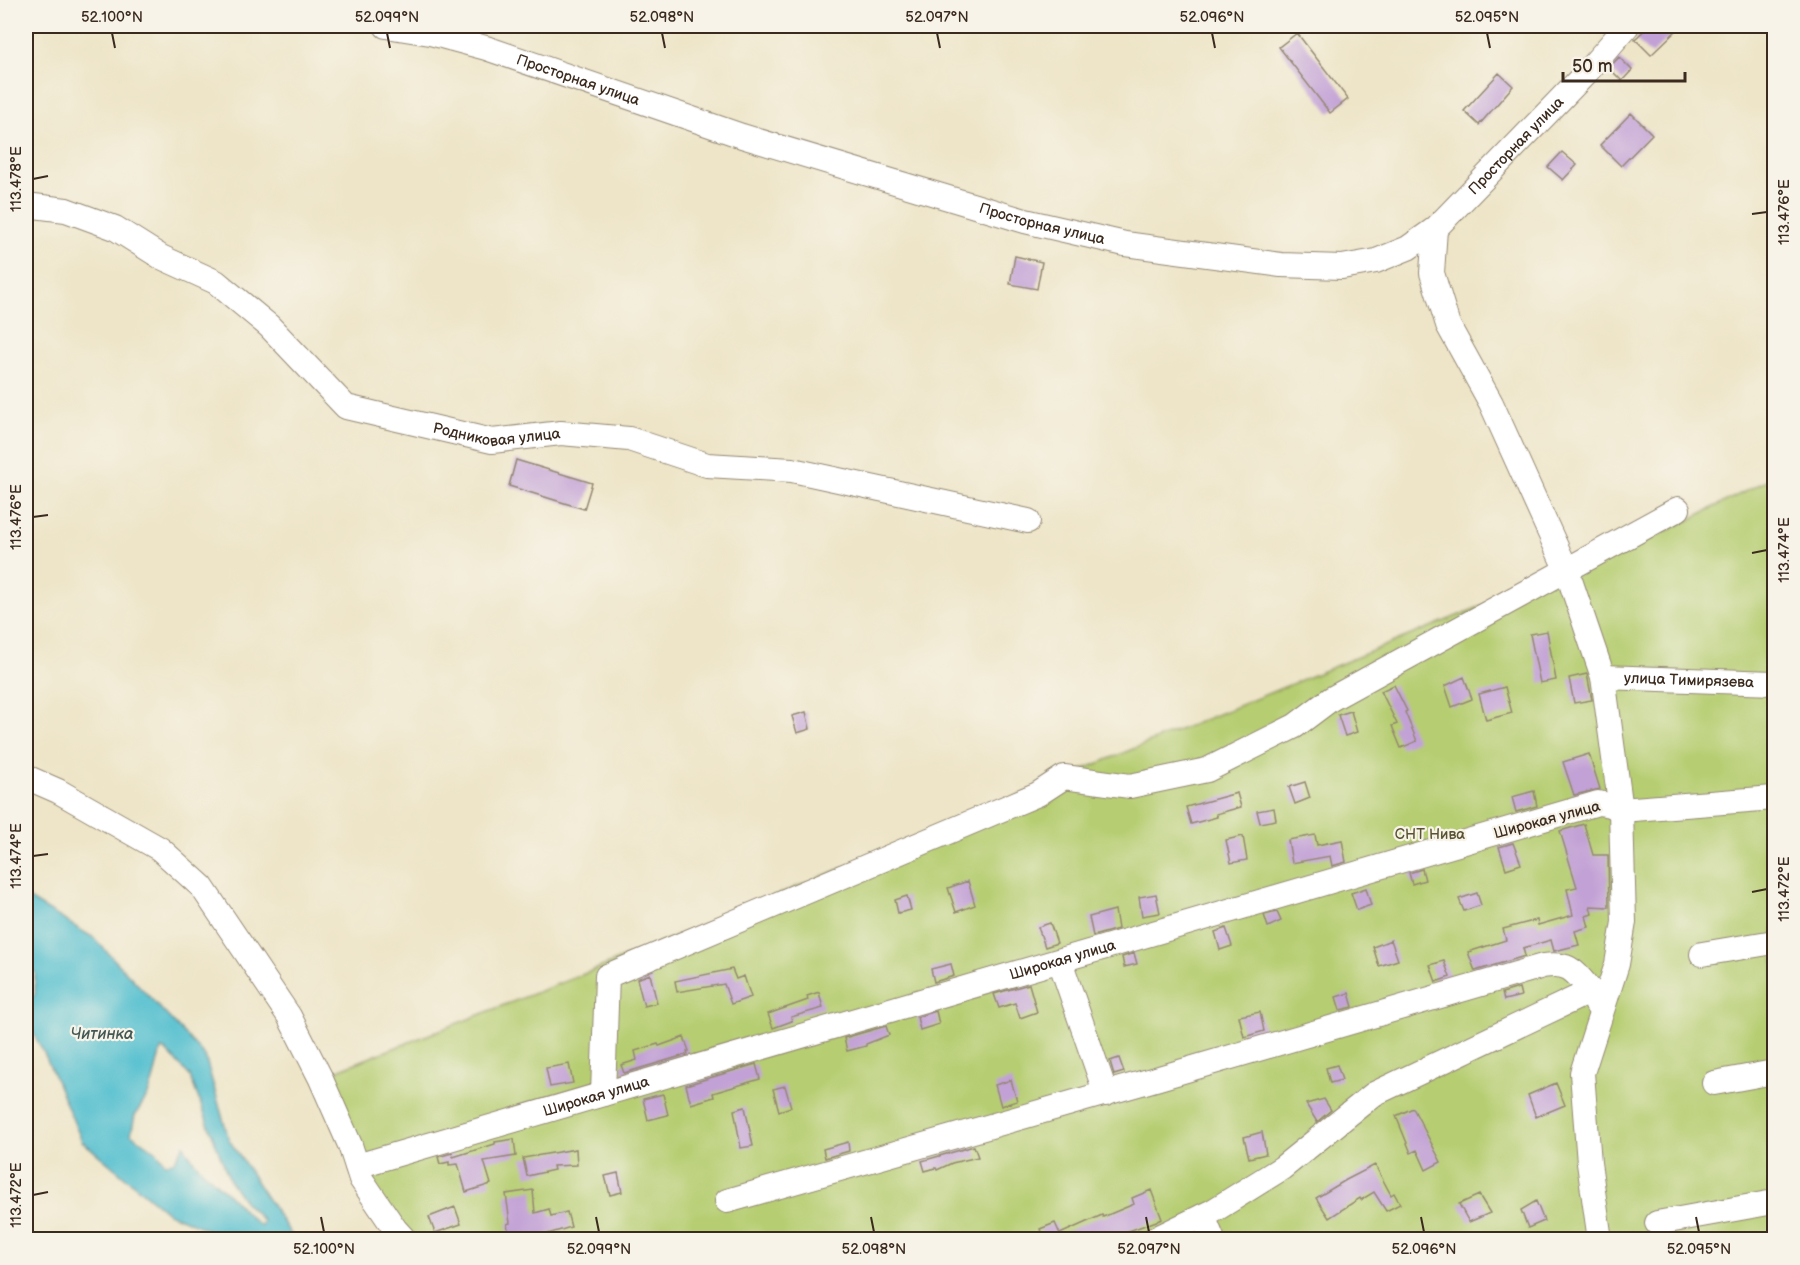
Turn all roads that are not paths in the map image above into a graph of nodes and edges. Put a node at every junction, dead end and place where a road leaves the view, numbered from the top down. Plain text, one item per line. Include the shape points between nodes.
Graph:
1 (386, 26) edge
2 (1627, 26) edge
3 (26, 205) edge
4 (1435, 229) junction
5 (1678, 509) dead end
6 (1028, 520) dead end
7 (1567, 571) junction
8 (1604, 677) junction
9 (1774, 683) edge
10 (26, 777) edge
11 (1774, 798) edge
12 (1621, 810) junction
13 (1774, 942) edge
14 (1702, 954) dead end
15 (1060, 961) junction
16 (1591, 991) junction
17 (1601, 1016) junction
18 (1774, 1072) edge
19 (1714, 1083) dead end
20 (603, 1094) junction
21 (1106, 1094) junction
22 (357, 1166) junction
23 (727, 1201) dead end
24 (1774, 1202) edge
25 (1203, 1216) junction
26 (1657, 1223) dead end
27 (405, 1239) edge
28 (1153, 1239) edge
29 (1213, 1239) edge
30 (1600, 1239) edge

1 - 4 street, Просторная улица via 486,48 742,136 1025,221 1125,243 1281,265 1342,267 1376,261 1408,248
2 - 4 street, Просторная улица
3 - 6 street, Родниковая улица via 66,210 115,228 161,257 216,282 269,326 346,407 492,441 561,434 629,439 707,465 792,470
4 - 7 street via 1432,273 1448,325 1491,403
5 - 7 street
7 - 8 street
7 - 20 street via 1331,699 1295,726 1207,770 1130,786 1065,777 1038,795 607,976
8 - 9 street, улица Тимирязева
8 - 12 street
10 - 22 street via 160,849 202,886 288,1016 320,1077
11 - 12 street, Широкая улица
12 - 15 street, Широкая улица via 1599,803
12 - 17 street via 1624,922 1617,964
13 - 14 street
15 - 20 street, Широкая улица
15 - 21 street
16 - 17 street
16 - 21 street via 1574,971 1558,964 1543,966
16 - 25 street via 1374,1094 1282,1168
17 - 30 street via 1582,1073
18 - 19 street
20 - 22 street, Широкая улица
21 - 23 street
22 - 27 street via 361,1179
24 - 26 street
25 - 28 street
25 - 29 street

